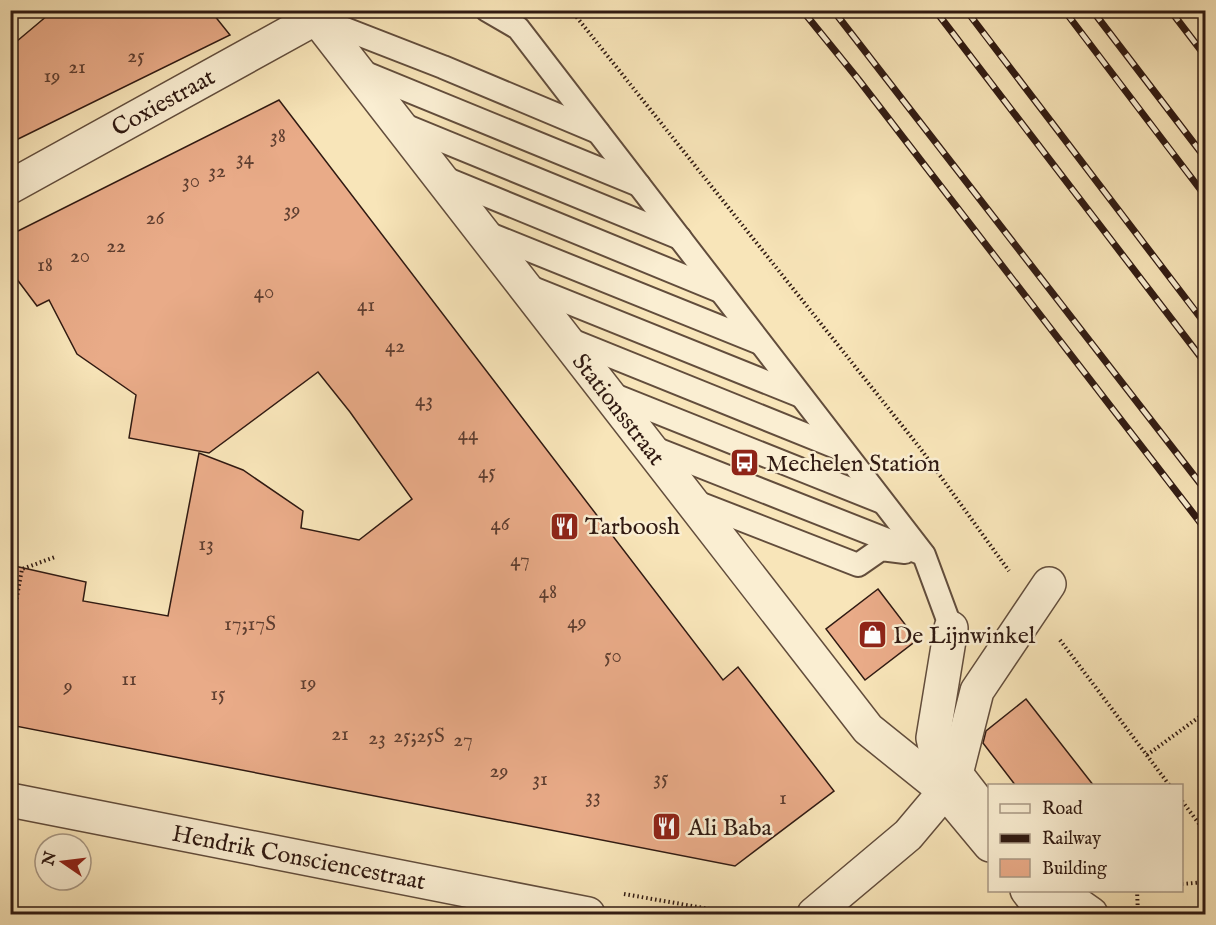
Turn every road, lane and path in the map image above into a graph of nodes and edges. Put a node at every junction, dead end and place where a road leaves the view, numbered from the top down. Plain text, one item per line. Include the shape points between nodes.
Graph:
1 (487, 10) edge
2 (571, 10) edge
3 (313, 14) edge
4 (354, 68) junction
5 (395, 121) junction
6 (600, 133) junction
7 (438, 175) junction
8 (640, 186) junction
9 (10, 187) edge
10 (479, 229) junction
11 (681, 238) junction
12 (521, 284) junction
13 (721, 291) junction
14 (563, 337) junction
15 (761, 344) junction
16 (605, 392) junction
17 (802, 397) junction
18 (647, 445) junction
19 (843, 449) junction
20 (689, 499) junction
21 (884, 502) junction
22 (924, 555) junction
23 (55, 556) dead end
24 (1041, 594) junction
25 (10, 617) edge
26 (951, 628) joint
27 (1206, 712) edge
28 (1147, 755) junction
29 (1169, 784) edge
30 (945, 791) junction
31 (10, 800) edge
32 (1183, 802) edge
33 (988, 815) edge
34 (1206, 833) edge
35 (988, 843) edge
36 (1206, 882) edge
37 (1183, 884) edge
38 (1028, 892) edge
39 (1058, 892) edge
40 (1137, 892) edge
41 (588, 915) edge
42 (814, 915) edge
43 (1045, 915) edge
44 (1091, 915) edge
45 (1138, 915) edge

1 - 6 lane via 518,28
2 - 24 path
3 - 4 street, Stationsstraat
3 - 6 lane
3 - 9 street, Coxiestraat
4 - 5 street, Stationsstraat
4 - 8 lane
5 - 7 street, Stationsstraat
5 - 11 lane
6 - 8 lane
7 - 10 street, Stationsstraat
7 - 13 lane
8 - 11 lane
10 - 12 street, Stationsstraat
10 - 15 lane
11 - 13 lane
12 - 14 street, Stationsstraat
12 - 17 lane
13 - 15 lane
14 - 16 street, Stationsstraat
14 - 19 lane
15 - 17 lane
16 - 18 street, Stationsstraat
16 - 21 lane
17 - 19 lane
18 - 20 street, Stationsstraat
18 - 22 lane
19 - 21 lane
20 - 22 lane via 858,565 881,549
20 - 30 street, Stationsstraat via 868,729
21 - 22 lane
22 - 26 lane
23 - 25 path via 22,569 13,618
24 - 28 path
24 - 33 street via 976,691 956,774
26 - 30 street via 933,738
27 - 28 path
28 - 29 path
30 - 35 street, Stationsstraat
30 - 42 street via 908,835
31 - 41 street, Hendrik Consciencestraat
32 - 34 path
36 - 37 path
38 - 43 street
39 - 44 street
40 - 45 path

